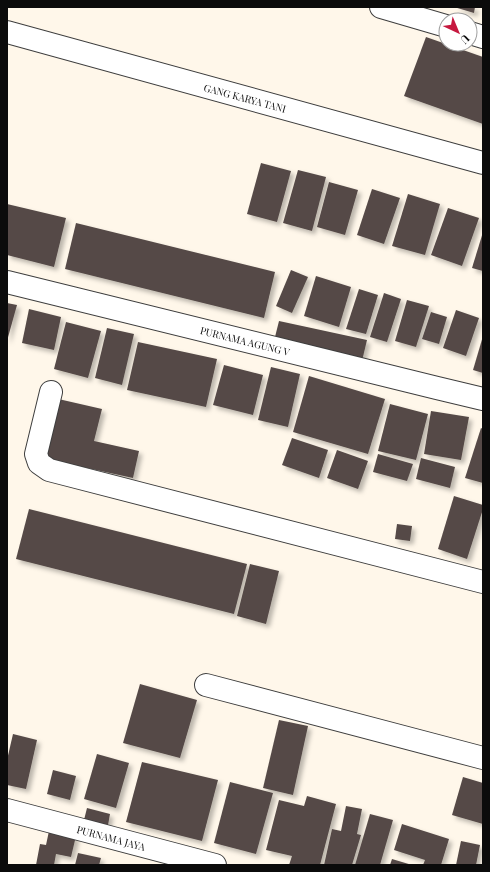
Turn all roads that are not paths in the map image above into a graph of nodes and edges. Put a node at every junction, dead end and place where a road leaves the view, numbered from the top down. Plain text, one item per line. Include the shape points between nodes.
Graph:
1 (381, 7) edge
2 (438, 24) edge
3 (7, 32) edge
4 (483, 163) edge
5 (7, 282) edge
6 (51, 392) dead end
7 (483, 399) edge
8 (483, 582) edge
9 (206, 685) dead end
10 (483, 758) edge
11 (7, 810) edge
12 (215, 865) edge

1 - 2 street
3 - 4 street, GANG KARYA TANI
5 - 7 street, PURNAMA AGUNG V
6 - 8 street via 36,454 38,463 49,470
9 - 10 street
11 - 12 street, PURNAMA JAYA

